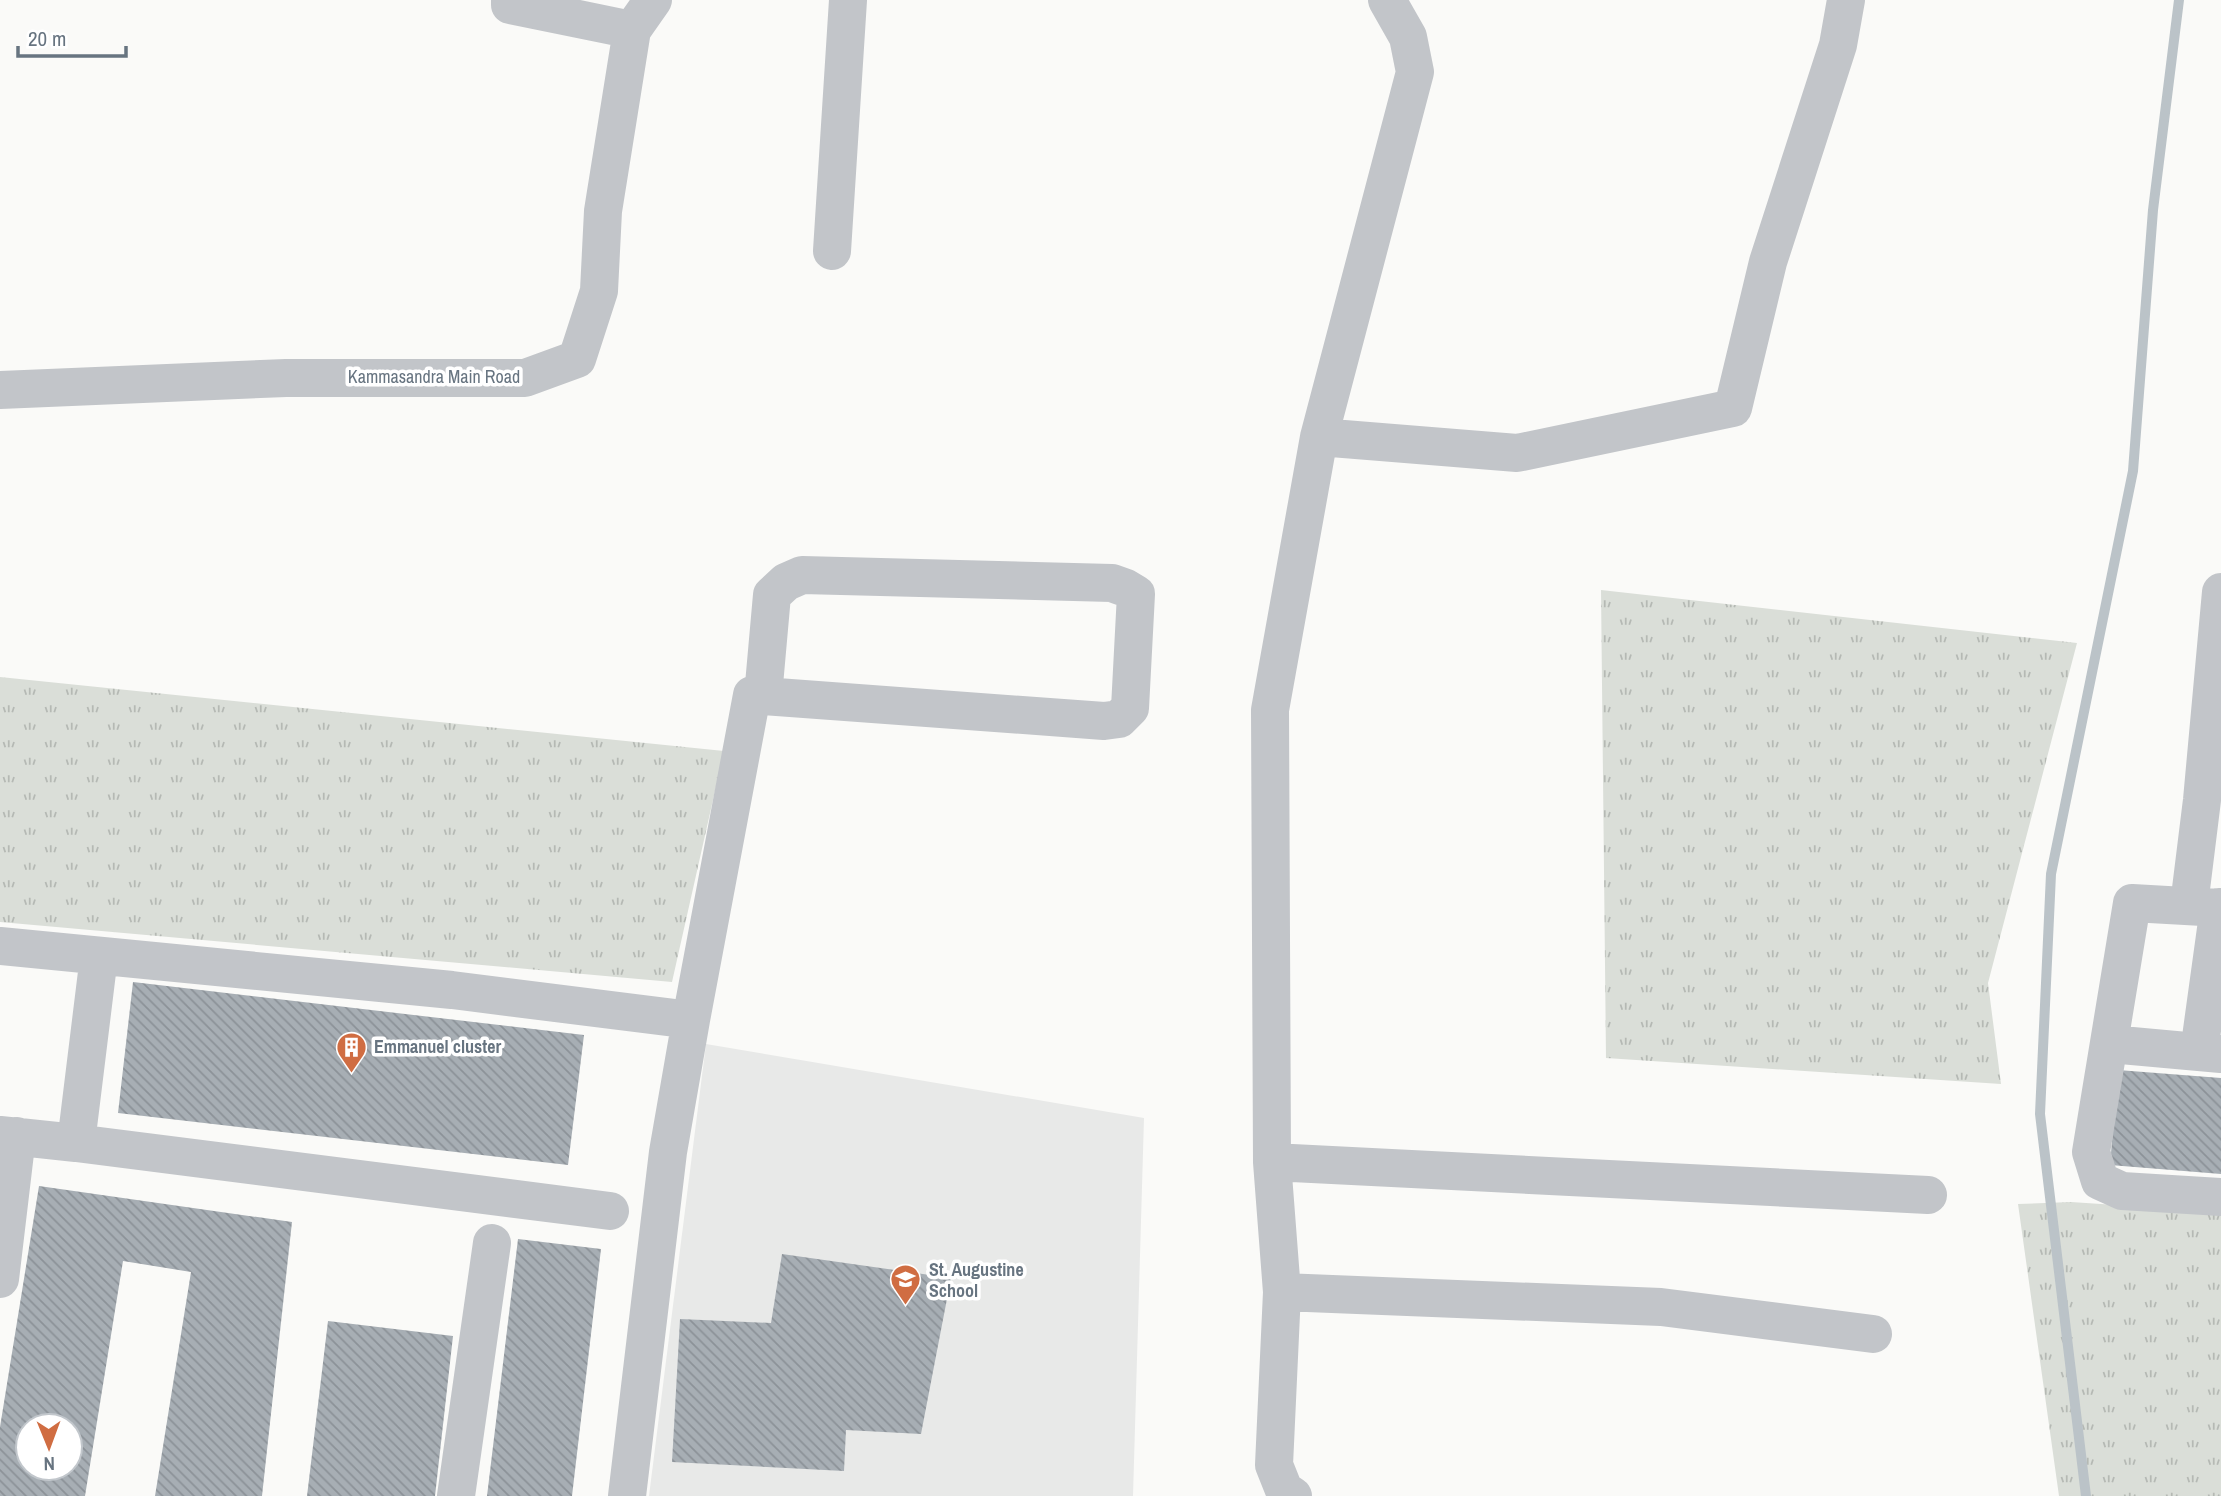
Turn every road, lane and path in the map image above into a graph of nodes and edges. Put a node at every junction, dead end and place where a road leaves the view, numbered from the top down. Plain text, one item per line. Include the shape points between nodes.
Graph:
1 (510, 0) edge
2 (848, 0) edge
3 (1387, 0) edge
4 (1846, 0) edge
5 (643, 15) edge
6 (832, 251) dead end
7 (0, 390) edge
8 (1319, 437) junction
9 (2221, 592) edge
10 (763, 696) junction
11 (2211, 801) edge
12 (2210, 907) edge
13 (0, 946) edge
14 (99, 956) junction
15 (691, 1020) junction
16 (2110, 1044) junction
17 (2210, 1053) edge
18 (9, 1135) edge
19 (76, 1143) junction
20 (1272, 1162) junction
21 (1928, 1195) dead end
22 (2221, 1197) edge
23 (610, 1211) dead end
24 (492, 1243) dead end
25 (0, 1279) edge
26 (1282, 1292) junction
27 (1873, 1334) dead end
28 (456, 1496) edge
29 (627, 1496) edge
30 (1293, 1496) edge

1 - 5 street via 510,5
2 - 6 street
3 - 8 street via 1408,37 1415,72
4 - 8 street via 1838,45 1768,262 1733,408 1517,453
5 - 7 street, Kammasandra Main Road via 603,211 599,291 577,359 525,378 286,378
8 - 20 street via 1270,710
9 - 11 street
10 - 10 street via 1119,719 1130,708 1136,594 1112,583 802,575 772,595
10 - 15 street via 752,695
11 - 12 street
12 - 16 street via 2132,903
12 - 17 street
13 - 14 street
14 - 15 street via 452,990
14 - 19 street
15 - 29 street via 668,1152
16 - 17 street
16 - 22 street via 2091,1152 2100,1181 2122,1192
18 - 19 street
18 - 25 street
19 - 23 street
20 - 21 street
20 - 26 street
24 - 28 street
26 - 27 street via 1661,1307
26 - 30 street via 1274,1465 1284,1490

